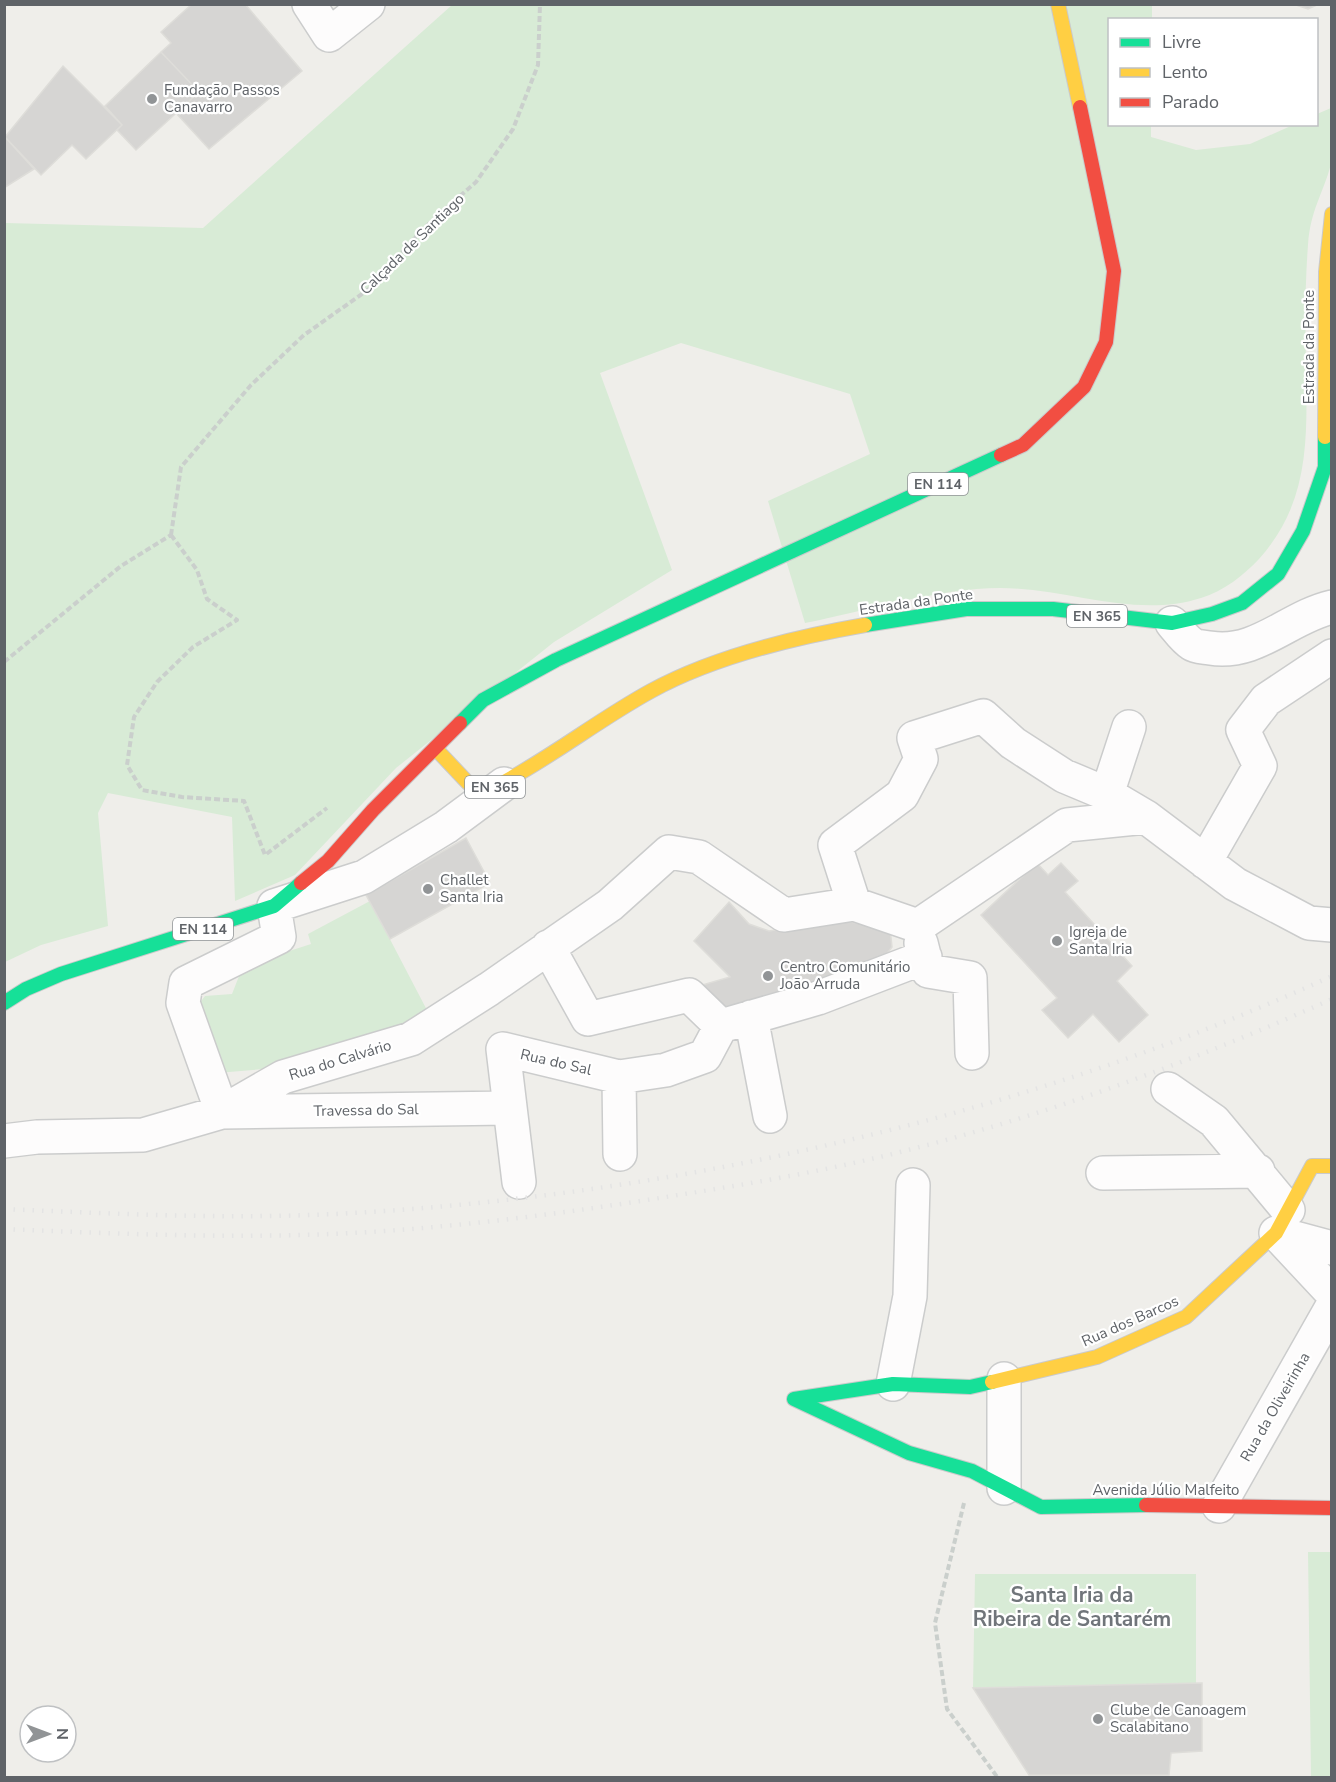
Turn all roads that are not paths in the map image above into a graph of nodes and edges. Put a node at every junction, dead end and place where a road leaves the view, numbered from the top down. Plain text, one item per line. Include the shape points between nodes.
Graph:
1 (309, 4) edge
2 (368, 4) edge
3 (1058, 4) edge
4 (1332, 214) edge
5 (1332, 608) edge
6 (1172, 623) junction
7 (1332, 656) edge
8 (1129, 727) dead end
9 (435, 748) junction
10 (504, 784) junction
11 (1107, 794) junction
12 (1146, 817) junction
13 (1205, 862) junction
14 (854, 904) junction
15 (274, 906) junction
16 (1332, 925) edge
17 (921, 942) junction
18 (548, 947) junction
19 (4, 1003) edge
20 (736, 1021) junction
21 (972, 1053) dead end
22 (619, 1077) junction
23 (1168, 1089) dead end
24 (509, 1108) junction
25 (222, 1112) junction
26 (770, 1116) dead end
27 (4, 1141) edge
28 (620, 1154) dead end
29 (1332, 1166) edge
30 (1258, 1171) junction
31 (1103, 1173) dead end
32 (519, 1182) dead end
33 (913, 1185) dead end
34 (1282, 1222) junction
35 (1332, 1248) edge
36 (1332, 1293) edge
37 (1332, 1307) edge
38 (1004, 1379) junction
39 (893, 1384) junction
40 (1004, 1488) junction
41 (1219, 1506) junction
42 (1332, 1508) edge

1 - 2 street via 329,35
3 - 9 main road, EN 114 via 1114,271 1106,342 1084,387 1023,445 556,660 483,700
4 - 6 main road, Estrada da Ponte / EN 365 via 1326,272 1325,467 1303,531 1278,574 1242,603
5 - 6 street via 1315,611 1268,638 1242,647 1216,649 1193,645
6 - 10 main road, Estrada da Ponte / EN 365 via 1053,609 966,609 831,632 683,675
7 - 13 street via 1266,700 1243,730 1260,766
8 - 11 street
9 - 10 main road, EN 365 via 468,783 491,789
9 - 15 main road, EN 114 via 327,861
10 - 15 street via 446,827 364,877
11 - 12 street
11 - 14 street via 1064,776 1013,743 983,716 914,738 921,759 902,795 836,844
12 - 13 street
12 - 17 street via 1067,825
13 - 16 street via 1235,884 1309,923
14 - 17 street
14 - 18 street, Rua do Calvário via 784,915 699,858 669,852 610,905
15 - 19 main road, EN 114 via 61,974
15 - 25 street via 279,937 186,983 183,1003
17 - 20 street via 818,998
17 - 21 street via 928,971 970,978
18 - 20 street via 588,1019 689,995
18 - 25 street, Rua do Calvário via 411,1039 283,1077
20 - 22 street, Rua do Sal via 705,1056 666,1070
20 - 26 street
22 - 24 street, Rua do Sal via 503,1049
22 - 28 street
23 - 30 street via 1214,1121
24 - 25 street, Travessa do Sal
24 - 32 street, Rua do Sal
25 - 27 street, Rua do Calvário via 143,1135
29 - 34 main road, Rua dos Barcos via 1312,1167
30 - 31 street
30 - 34 street
33 - 39 street via 910,1296
34 - 35 street
34 - 36 street
34 - 38 main road, Rua dos Barcos via 1186,1317 1097,1357
37 - 41 street, Rua da Oliveirinha
38 - 39 main road, Rua dos Barcos via 970,1387
38 - 40 street
39 - 40 main road, Avenida Júlio Malfeito via 794,1400 909,1454 972,1471
40 - 41 main road, Avenida Júlio Malfeito via 1041,1507
41 - 42 main road, Avenida Júlio Malfeito

